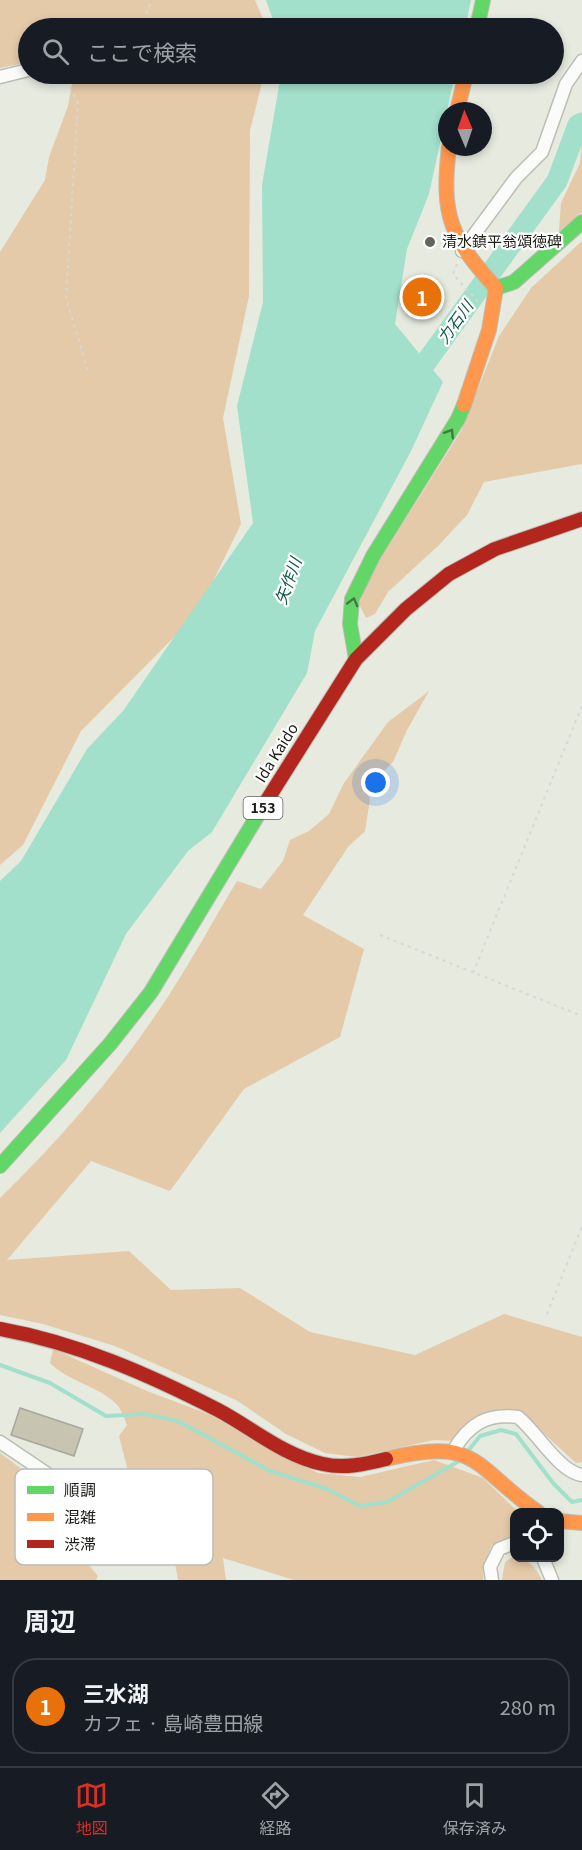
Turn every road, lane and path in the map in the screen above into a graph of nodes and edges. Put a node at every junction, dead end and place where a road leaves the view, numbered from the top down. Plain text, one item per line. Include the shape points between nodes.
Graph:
1 (147, 0) edge
2 (483, 0) edge
3 (145, 18) edge
4 (479, 18) edge
5 (582, 61) edge
6 (18, 72) edge
7 (0, 77) edge
8 (69, 84) edge
9 (464, 84) edge
10 (460, 102) edge
11 (448, 156) edge
12 (582, 222) edge
13 (464, 252) junction
14 (454, 274) dead end
15 (495, 288) junction
16 (482, 305) dead end
17 (88, 371) dead end
18 (582, 519) edge
19 (356, 659) junction
20 (582, 706) edge
21 (380, 935) dead end
22 (473, 973) junction
23 (582, 1017) edge
24 (0, 1166) edge
25 (582, 1226) edge
26 (547, 1314) dead end
27 (0, 1329) edge
28 (0, 1442) edge
29 (455, 1452) junction
30 (40, 1469) edge
31 (582, 1475) edge
32 (531, 1508) edge
33 (564, 1521) edge
34 (582, 1523) edge
35 (510, 1545) edge
36 (545, 1562) edge
37 (492, 1580) edge
38 (552, 1580) edge

1 - 3 path via 150,5
2 - 4 main road
5 - 13 street via 566,84 542,152 516,178
6 - 7 street
8 - 17 path via 78,103 66,298
9 - 10 main road
11 - 13 main road via 444,184 448,218
12 - 15 main road via 514,282
13 - 15 main road
14 - 16 path
19 -> 15 main road via 350,624 352,599 373,556 458,419 489,330
18 - 19 main road, Ida Kaido / 153 via 495,549 449,574 406,609
19 - 24 main road, Ida Kaido / 153 via 151,992 110,1044
20 - 22 path
21 - 22 path
22 - 23 path
25 - 26 path
27 - 29 main road via 79,1350 139,1374 216,1409 305,1459 346,1467 432,1450
28 - 30 street
29 - 31 street via 462,1436 489,1417 518,1417 560,1462 574,1474
29 - 32 main road via 496,1474
33 - 34 main road
35 - 37 street via 499,1549 490,1567
36 - 38 street

